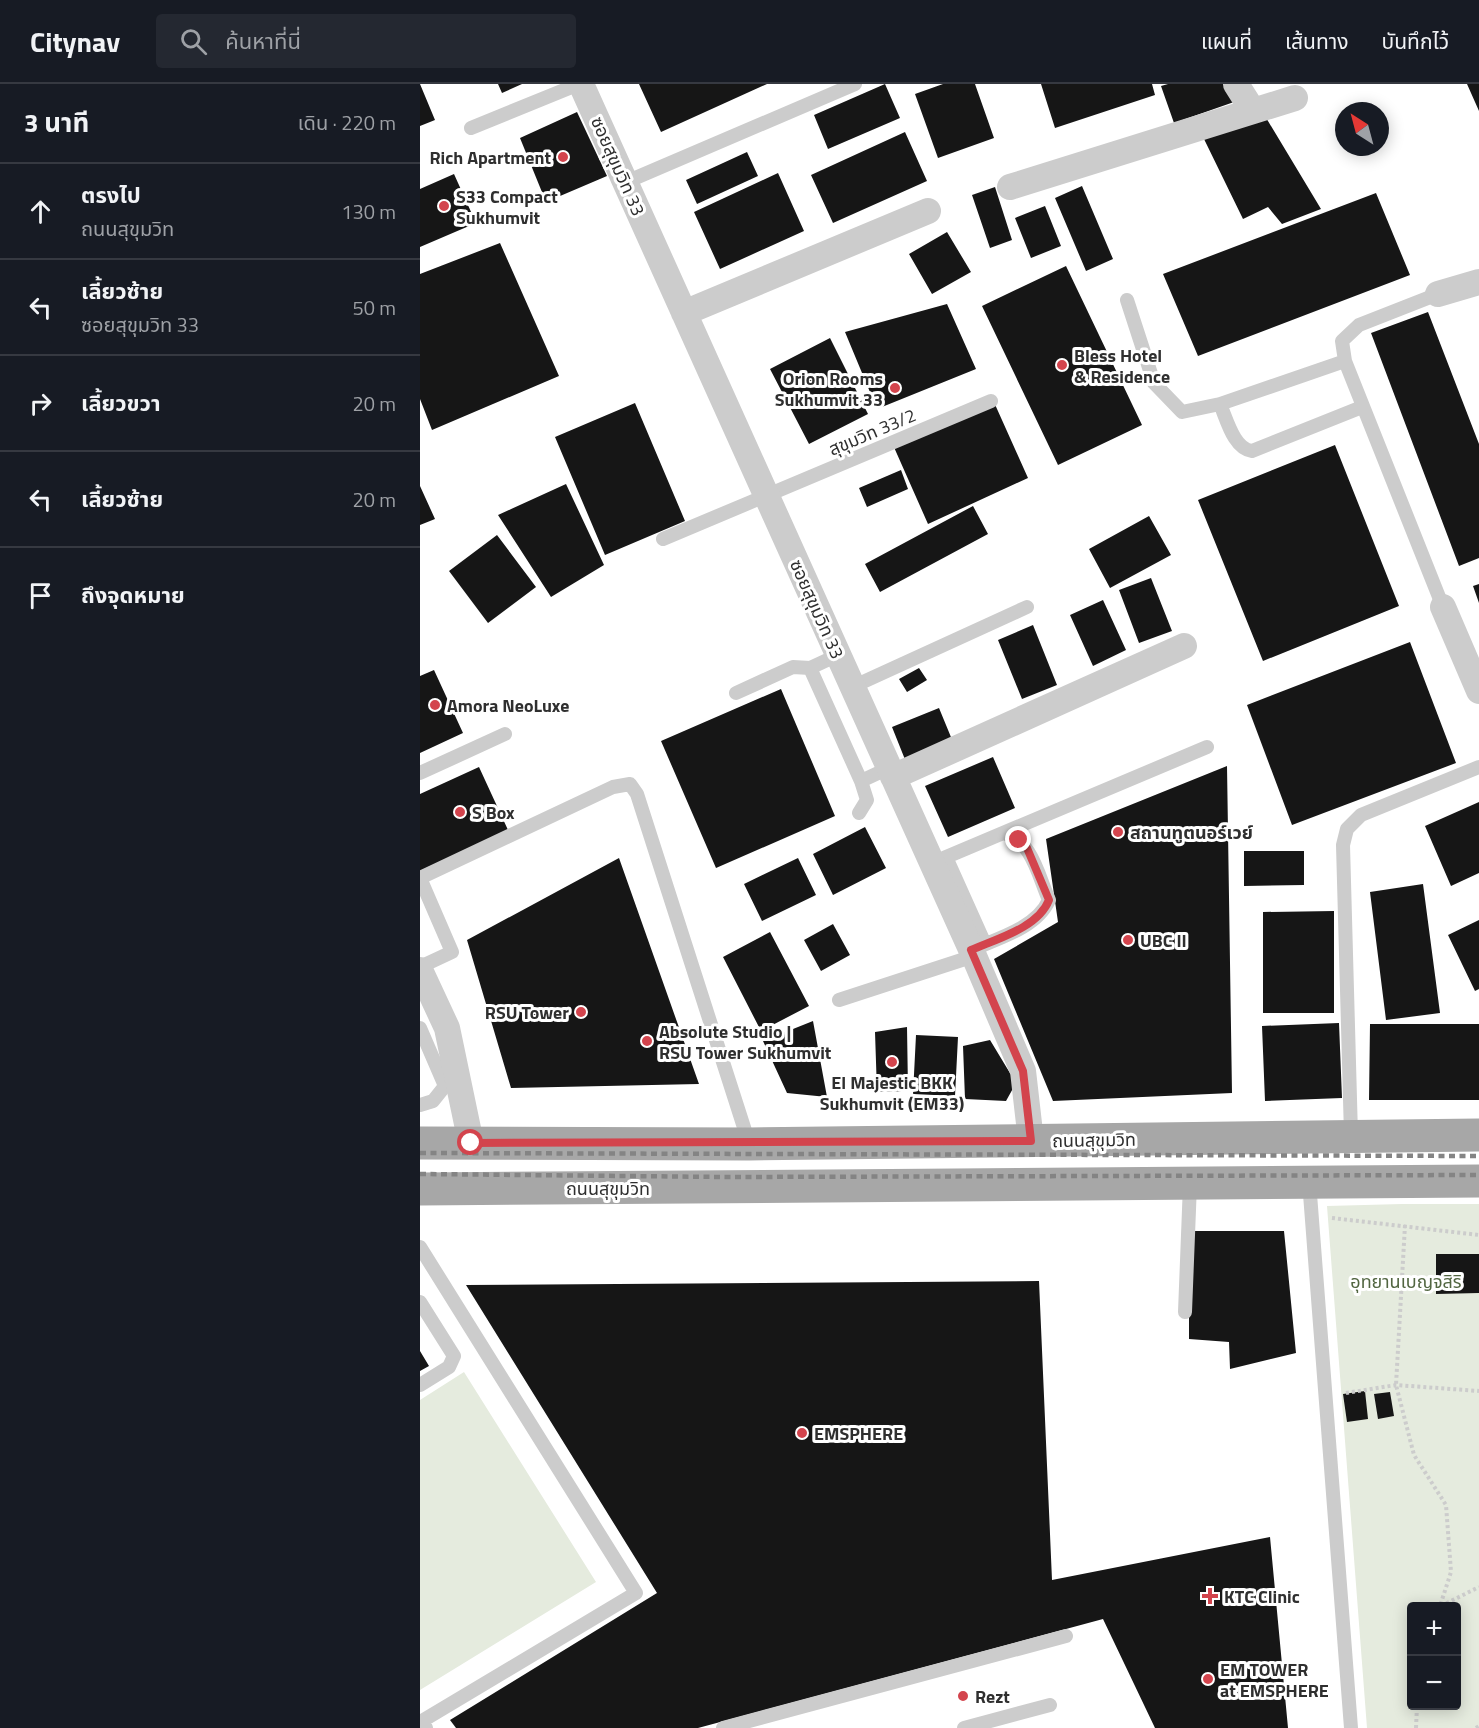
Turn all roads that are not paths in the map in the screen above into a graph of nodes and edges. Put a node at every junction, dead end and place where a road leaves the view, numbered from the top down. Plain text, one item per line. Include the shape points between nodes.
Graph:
1 (580, 84) edge
2 (855, 84) edge
3 (1236, 84) edge
4 (1295, 98) dead end
5 (1253, 111) junction
6 (471, 128) dead end
7 (626, 182) junction
8 (1010, 187) dead end
9 (928, 211) dead end
10 (1479, 282) edge
11 (1438, 294) joint
12 (1127, 300) dead end
13 (684, 313) junction
14 (1345, 361) junction
15 (991, 401) dead end
16 (1220, 404) junction
17 (1362, 407) junction
18 (766, 496) junction
19 (663, 539) dead end
20 (1027, 607) dead end
21 (1443, 608) joint
22 (1184, 646) dead end
23 (838, 655) junction
24 (810, 668) junction
25 (852, 687) junction
26 (1479, 691) edge
27 (735, 693) dead end
28 (505, 734) dead end
29 (1207, 747) dead end
30 (1479, 767) edge
31 (420, 773) edge
32 (891, 773) junction
33 (861, 781) junction
34 (859, 813) dead end
35 (1002, 833) junction
36 (939, 860) junction
37 (420, 878) edge
38 (977, 950) junction
39 (420, 969) edge
40 (839, 1000) dead end
41 (420, 1028) edge
42 (420, 1106) edge
43 (1351, 1135) junction
44 (1479, 1135) edge
45 (1031, 1141) junction
46 (420, 1143) edge
47 (471, 1143) junction
48 (749, 1144) junction
49 (1309, 1181) junction
50 (1479, 1181) edge
51 (1190, 1184) junction
52 (420, 1189) edge
53 (475, 1189) junction
54 (420, 1247) edge
55 (420, 1302) edge
56 (1185, 1312) dead end
57 (420, 1385) edge
58 (1066, 1636) dead end
59 (1050, 1705) dead end
60 (423, 1724) edge
61 (723, 1728) edge
62 (964, 1728) edge
63 (1351, 1728) edge

1 - 6 lane
1 - 7 street, ซอยสุขุมวิท 33
2 - 7 lane
3 - 5 street
4 - 5 street
5 - 8 street
7 - 13 street, ซอยสุขุมวิท 33
9 - 13 street
10 - 11 street
11 - 14 lane via 1359,325 1342,341
12 - 16 lane via 1154,383 1167,399 1182,412
13 - 18 street, ซอยสุขุมวิท 33
14 - 16 lane
14 - 17 lane
15 - 18 lane, สุขุมวิท 33/2
16 - 17 lane via 1239,445 1252,451
17 - 21 lane
18 - 19 lane, สุขุมวิท 33/2
18 - 23 street, ซอยสุขุมวิท 33
20 - 25 lane
21 - 26 street
22 - 32 street
23 - 24 lane
23 - 25 street, ซอยสุขุมวิท 33
24 - 27 lane via 793,667
24 - 33 lane
25 - 32 street, ซอยสุขุมวิท 33
28 - 31 lane
29 - 35 lane
30 - 43 lane via 1361,816 1347,829 1343,845
32 - 33 lane
32 - 36 street, ซอยสุขุมวิท 33
33 - 34 lane via 867,800
35 - 36 lane
35 - 38 lane via 1012,835 1027,848 1049,900 1030,922
36 - 38 street, ซอยสุขุมวิท 33
37 - 39 lane via 452,952
37 - 48 lane via 613,787 630,784 637,794
38 - 40 lane
38 - 45 street, ซอยสุขุมวิท 33 via 1023,1071
39 - 47 street via 447,1028
41 - 42 lane via 445,1086 433,1101
43 - 44 main road, ถนนสุขุมวิท
43 - 45 main road, ถนนสุขุมวิท
45 - 48 main road, ถนนสุขุมวิท
46 - 47 main road, ถนนสุขุมวิท
47 - 48 main road, ถนนสุขุมวิท
47 - 53 main road
49 - 50 main road, ถนนสุขุมวิท
49 - 51 main road, ถนนสุขุมวิท
49 - 63 lane
51 - 53 main road, ถนนสุขุมวิท
51 - 56 lane
52 - 53 main road, ถนนสุขุมวิท
54 - 60 lane via 636,1593
55 - 57 lane via 454,1356 449,1366
58 - 61 lane
59 - 62 lane

